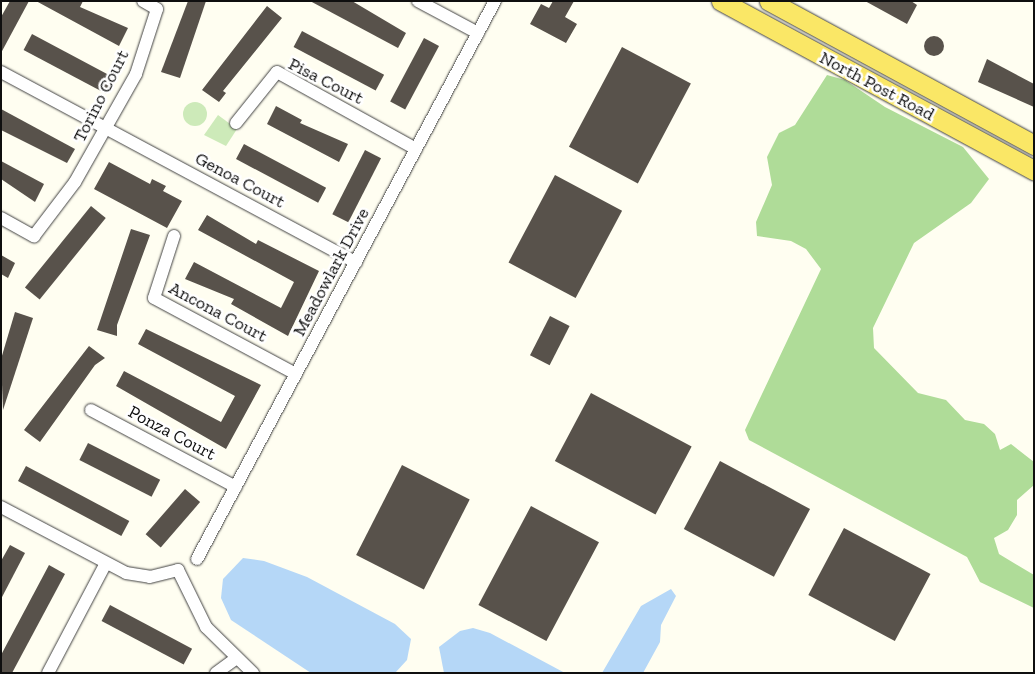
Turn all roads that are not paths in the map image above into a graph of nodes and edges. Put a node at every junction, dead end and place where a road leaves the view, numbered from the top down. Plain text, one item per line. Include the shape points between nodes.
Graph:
1 (143, 1) edge
2 (418, 1) edge
3 (495, 1) edge
4 (721, 1) edge
5 (769, 1) edge
6 (478, 33) junction
7 (1, 72) edge
8 (236, 123) dead end
9 (107, 129) junction
10 (1034, 145) edge
11 (416, 149) junction
12 (1034, 170) edge
13 (1, 218) edge
14 (174, 236) dead end
15 (356, 262) junction
16 (296, 374) junction
17 (91, 410) dead end
18 (236, 487) junction
19 (1, 507) edge
20 (197, 559) dead end
21 (106, 563) junction
22 (235, 659) junction
23 (48, 673) edge
24 (216, 673) edge
25 (252, 673) edge

1 - 9 street, Torino Court via 157,9 136,74
2 - 6 street
3 - 6 street, Meadowlark Drive
4 - 12 main road, North Post Road
5 - 10 main road, North Post Road
6 - 11 street, Meadowlark Drive
7 - 9 street, Genoa Court
8 - 11 street, Pisa Court via 277,72
9 - 13 street, Torino Court via 75,182 34,236
9 - 15 street, Genoa Court
11 - 15 street, Meadowlark Drive
14 - 16 street, Ancona Court via 154,298
15 - 16 street, Meadowlark Drive
16 - 18 street, Meadowlark Drive
17 - 18 street, Ponza Court
18 - 20 street, Meadowlark Drive
19 - 21 street
21 - 22 street via 141,577 178,570 206,627
21 - 23 street
22 - 24 street
22 - 25 street

